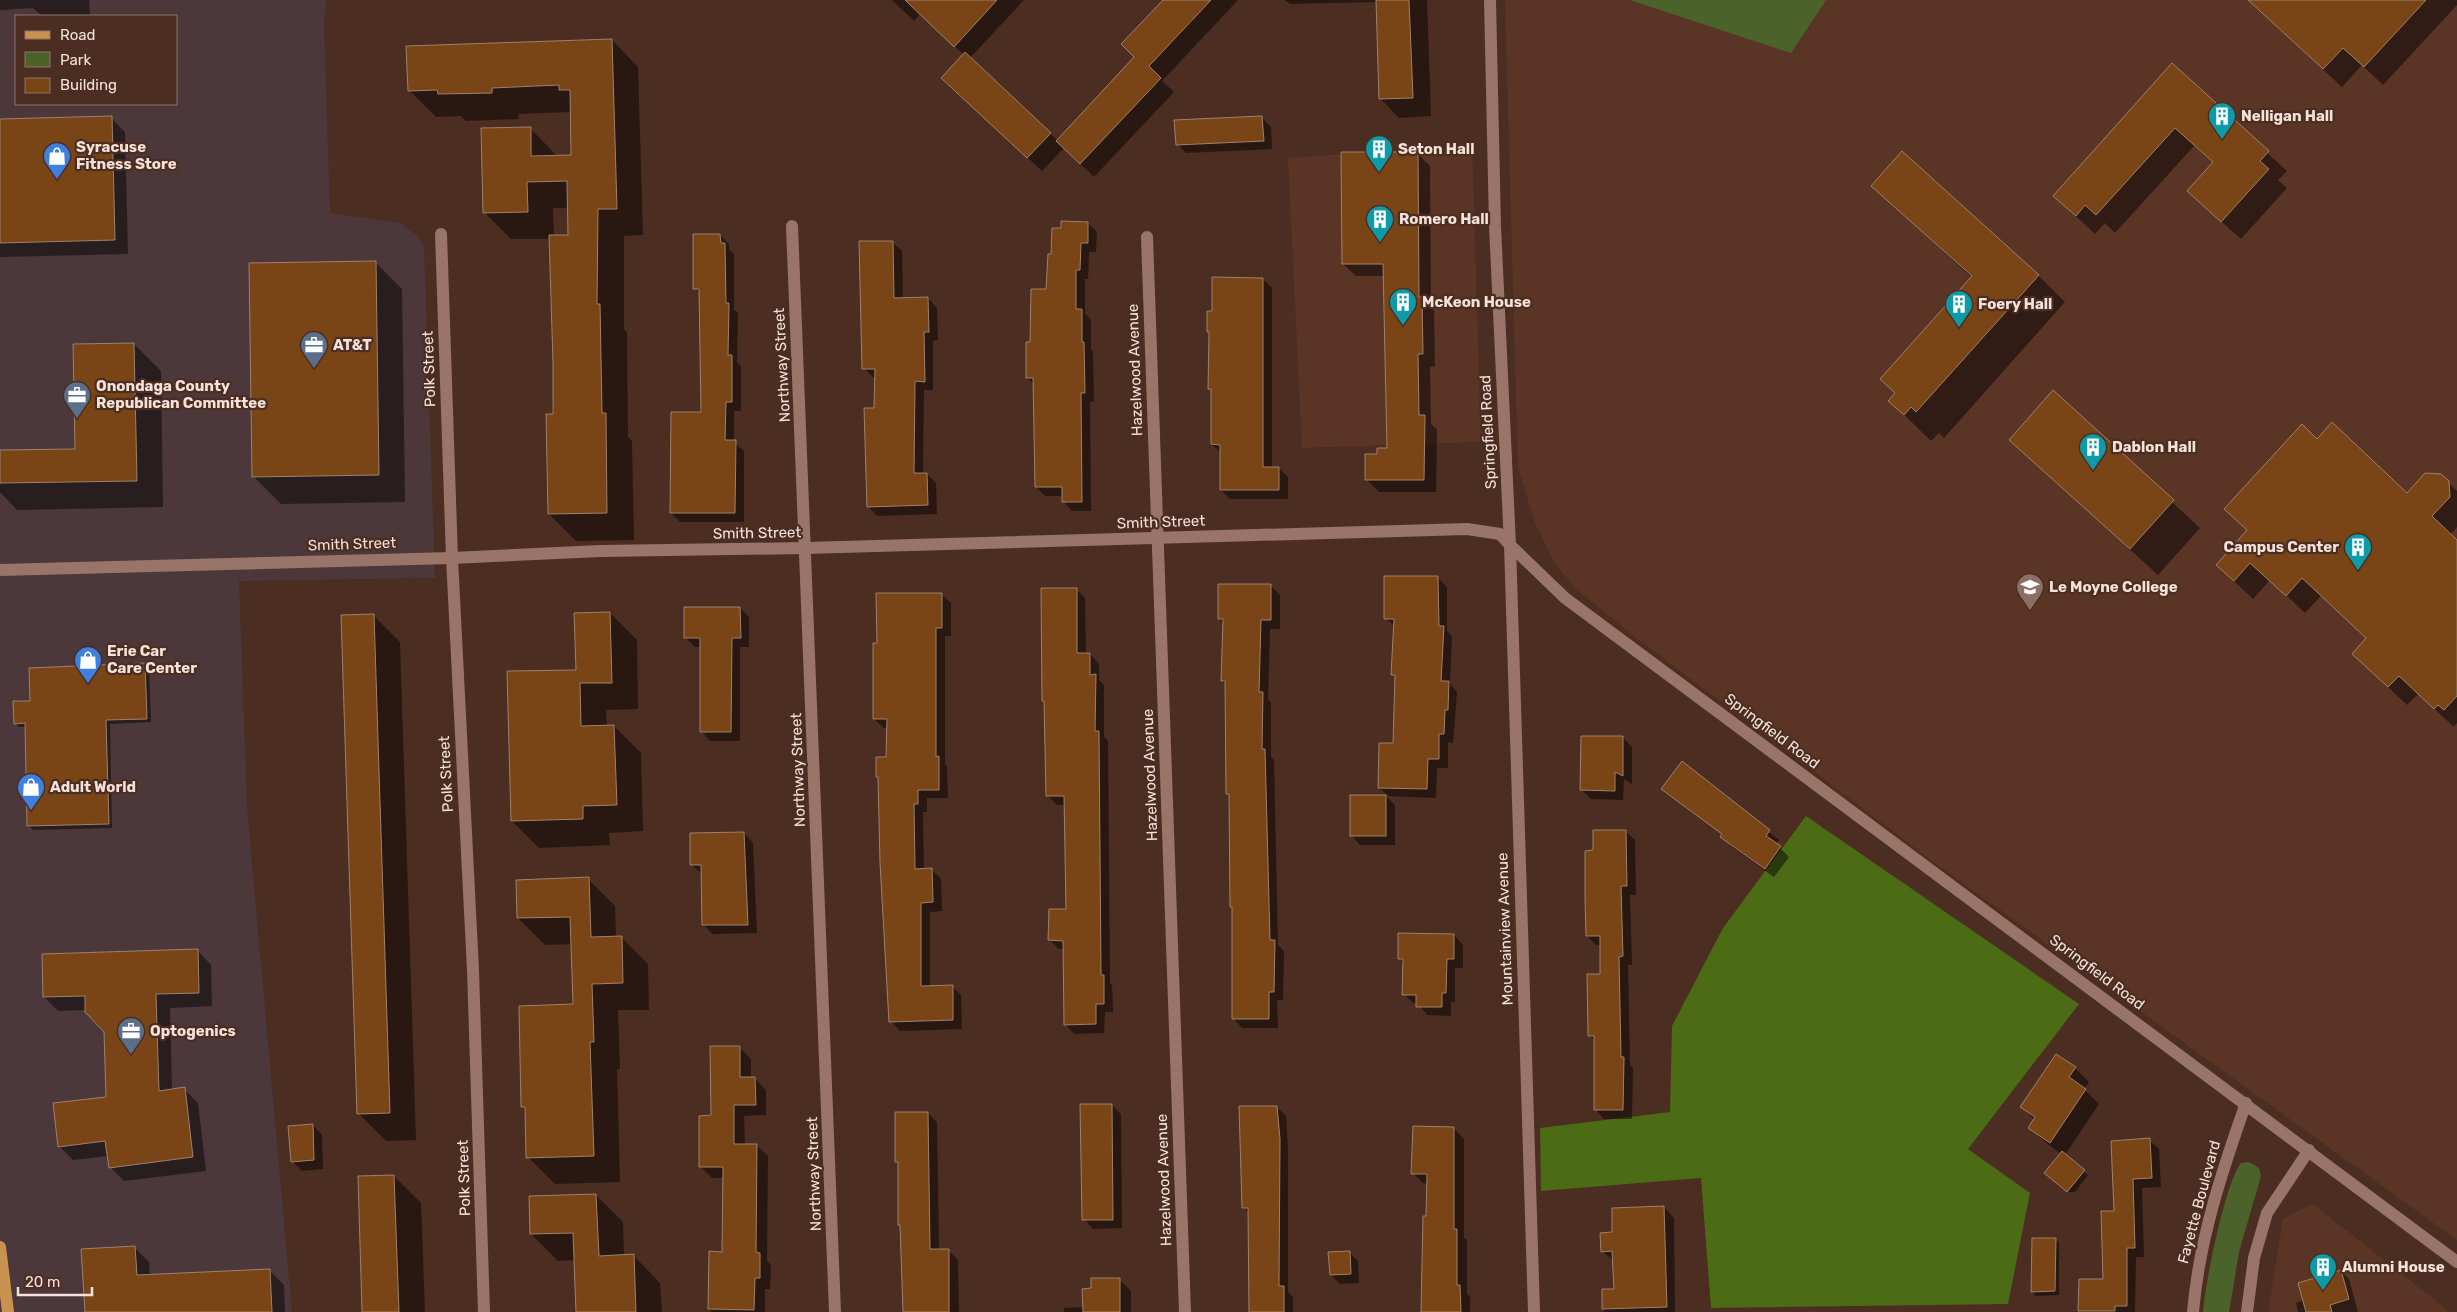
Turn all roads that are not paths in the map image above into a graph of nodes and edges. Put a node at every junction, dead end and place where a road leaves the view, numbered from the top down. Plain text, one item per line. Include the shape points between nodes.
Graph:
1 (1490, 0) edge
2 (792, 226) dead end
3 (440, 234) dead end
4 (1147, 237) dead end
5 (1158, 538) junction
6 (1510, 544) junction
7 (806, 548) junction
8 (452, 558) junction
9 (0, 570) edge
10 (2246, 1103) junction
11 (2309, 1150) junction
12 (0, 1247) edge
13 (2457, 1262) edge
14 (8, 1312) edge
15 (484, 1312) edge
16 (835, 1312) edge
17 (1185, 1312) edge
18 (1534, 1312) edge
19 (2193, 1312) edge
20 (2246, 1312) edge

1 - 6 street, Springfield Road via 1495,226
2 - 7 street, Northway Street
3 - 8 street, Polk Street
4 - 5 street, Hazelwood Avenue
5 - 6 street, Smith Street via 1467,529 1500,534
5 - 7 street, Smith Street
5 - 17 street, Hazelwood Avenue
6 - 10 street, Springfield Road via 1565,598
6 - 18 street, Mountainview Avenue
7 - 8 street, Smith Street via 601,551
7 - 16 street, Northway Street
8 - 9 street, Smith Street
8 - 15 street, Polk Street via 473,970
10 - 11 street, Springfield Road
10 - 19 street, Fayette Boulevard via 2219,1179 2196,1280
11 - 13 street, Springfield Road
11 - 20 street via 2267,1213 2254,1258
12 - 14 main road

